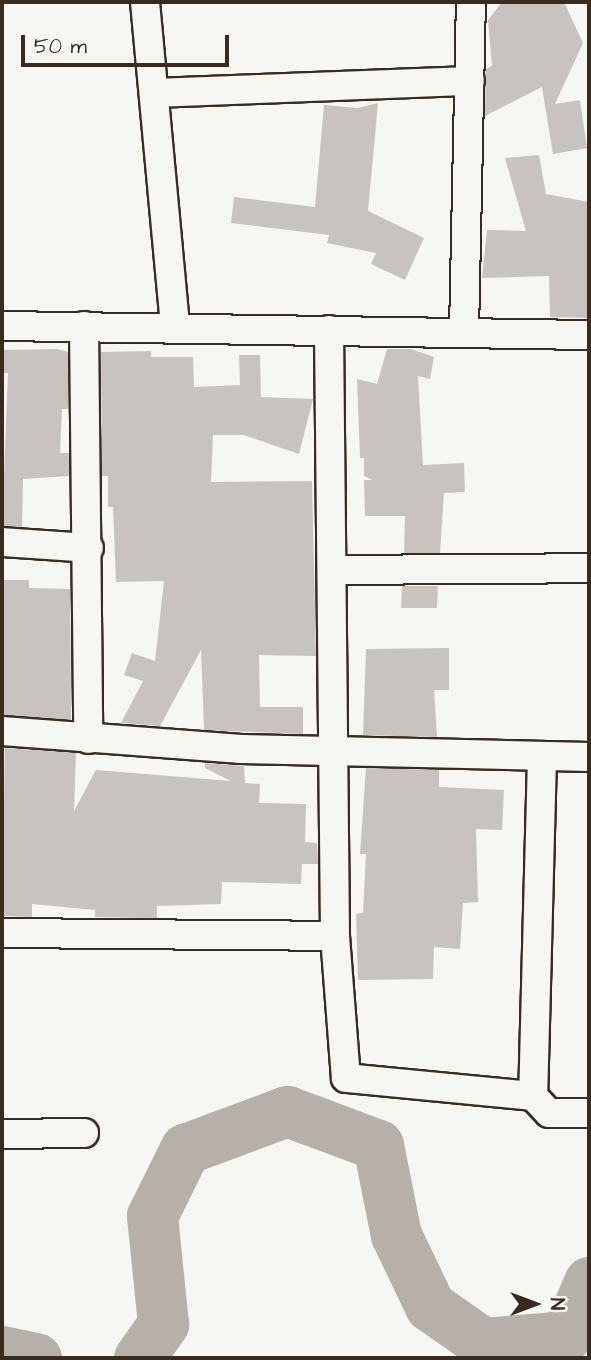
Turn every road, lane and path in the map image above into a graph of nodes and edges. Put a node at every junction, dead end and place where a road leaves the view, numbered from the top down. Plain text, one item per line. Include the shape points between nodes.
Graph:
1 (145, 2) edge
2 (471, 2) edge
3 (470, 81) junction
4 (155, 93) junction
5 (2, 326) edge
6 (83, 326) junction
7 (175, 326) junction
8 (329, 330) junction
9 (464, 332) junction
10 (589, 335) edge
11 (2, 542) edge
12 (89, 548) junction
13 (589, 568) edge
14 (332, 570) junction
15 (2, 731) edge
16 (88, 739) junction
17 (333, 753) junction
18 (542, 757) junction
19 (589, 757) edge
20 (2, 933) edge
21 (335, 936) junction
22 (533, 1096) junction
23 (589, 1113) edge
24 (84, 1133) dead end
25 (2, 1134) edge

1 - 4 street
2 - 3 street
3 - 4 street
3 - 9 street
4 - 7 street
5 - 6 street
6 - 7 street
6 - 12 street
7 - 8 street
8 - 9 street
8 - 14 street
9 - 10 street
11 - 12 street
12 - 16 street
13 - 14 street
14 - 17 street
15 - 16 street
16 - 17 street
17 - 18 street
17 - 21 street
18 - 19 street
18 - 22 street
20 - 21 street
21 - 22 street via 346,1078
22 - 23 street via 549,1113
24 - 25 street

